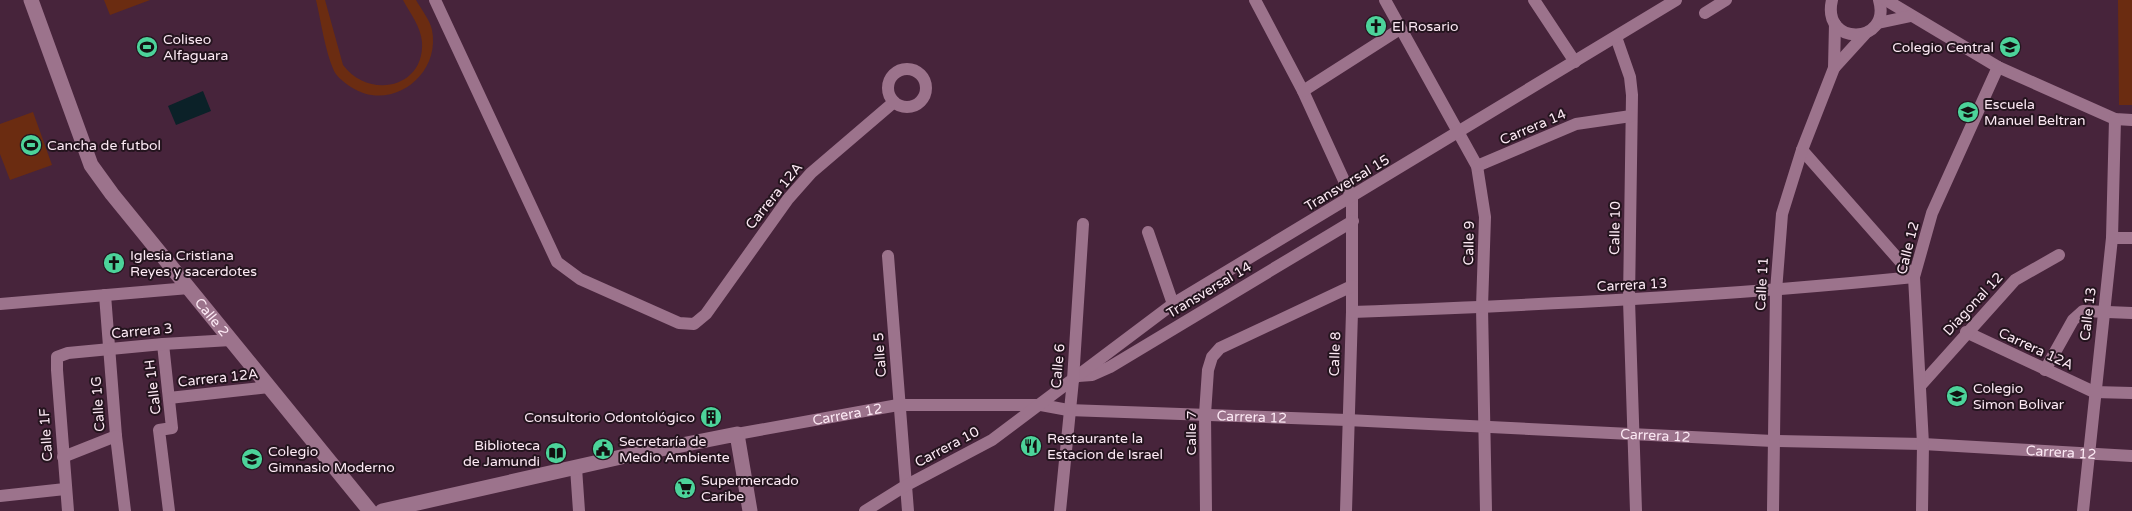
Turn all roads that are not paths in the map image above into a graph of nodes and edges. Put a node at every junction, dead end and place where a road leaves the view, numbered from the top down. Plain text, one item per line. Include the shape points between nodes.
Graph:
1 (30, 0) edge
2 (436, 0) edge
3 (1255, 0) edge
4 (1385, 0) edge
5 (1534, 0) edge
6 (1676, 0) edge
7 (1726, 0) edge
8 (1832, 0) edge
9 (1879, 0) edge
10 (1886, 0) edge
11 (1705, 13) dead end
12 (1911, 16) junction
13 (1878, 23) junction
14 (1835, 24) junction
15 (1400, 29) junction
16 (1865, 34) junction
17 (1616, 37) junction
18 (1575, 62) junction
19 (1998, 67) junction
20 (1834, 68) junction
21 (1303, 91) junction
22 (894, 102) dead end
23 (1631, 116) junction
24 (2115, 119) junction
25 (2132, 120) edge
26 (1458, 134) junction
27 (1802, 150) junction
28 (1477, 166) junction
29 (1352, 198) junction
30 (1353, 222) junction
31 (1083, 224) dead end
32 (1148, 232) dead end
33 (2112, 238) junction
34 (2132, 238) edge
35 (2059, 255) dead end
36 (888, 256) dead end
37 (1914, 277) junction
38 (1352, 286) junction
39 (189, 288) junction
40 (1776, 291) junction
41 (105, 295) junction
42 (1629, 300) junction
43 (0, 304) edge
44 (1173, 304) junction
45 (1482, 307) junction
46 (2103, 310) junction
47 (1352, 312) junction
48 (2132, 313) edge
49 (1966, 332) junction
50 (231, 340) junction
51 (163, 344) junction
52 (109, 350) junction
53 (58, 357) joint
54 (2046, 370) junction
55 (1076, 378) junction
56 (1920, 386) junction
57 (269, 387) junction
58 (2094, 392) junction
59 (2132, 393) edge
60 (169, 398) junction
61 (1042, 404) junction
62 (898, 405) junction
63 (1068, 410) junction
64 (1205, 414) junction
65 (1347, 420) junction
66 (1484, 428) junction
67 (1635, 433) junction
68 (737, 434) junction
69 (116, 436) junction
70 (1773, 441) junction
71 (1923, 444) junction
72 (2088, 455) junction
73 (2132, 456) edge
74 (63, 457) junction
75 (576, 468) junction
76 (905, 486) junction
77 (65, 489) junction
78 (0, 496) edge
79 (68, 511) edge
80 (125, 511) edge
81 (169, 511) edge
82 (370, 511) edge
83 (382, 511) edge
84 (579, 511) edge
85 (750, 511) edge
86 (865, 511) edge
87 (908, 511) edge
88 (1060, 511) edge
89 (1206, 511) edge
90 (1346, 511) edge
91 (1486, 511) edge
92 (1636, 511) edge
93 (1772, 511) edge
94 (1922, 511) edge
95 (2082, 511) edge

1 - 39 main road, Calle 2 via 91,165
2 - 22 street, Carrera 12A via 557,262 580,279 679,323 694,324 706,314 788,199 811,173
3 - 21 street
4 - 15 street, Calle 9
5 - 18 street
6 - 17 street, Transversal 15
7 - 11 street
8 - 14 street, Calle 11 via 1831,16
9 - 13 street
10 - 12 street
12 - 13 street
12 - 19 street
13 - 16 street, Calle 11
14 - 16 street via 1848,34
14 - 20 street, Calle 11
15 - 21 street
15 - 26 street, Calle 9
16 - 20 street, Calle 11
17 - 18 street, Transversal 15
17 - 23 street, Calle 10 via 1630,78
18 - 26 street, Transversal 15
19 - 24 street
19 - 37 street, Calle 12 via 1932,212
20 - 27 street, Calle 11
21 - 29 street
23 - 28 street, Carrera 14 via 1576,124
23 - 42 street, Calle 10
24 - 25 street
24 - 33 street, Calle 13
26 - 28 street, Calle 9
26 - 29 street, Transversal 15
27 - 37 street
27 - 40 street, Calle 11 via 1782,214
28 - 45 street, Calle 9 via 1486,217
29 - 30 street, Calle 8
29 - 44 street, Transversal 15
30 - 38 street, Calle 8
30 - 55 street, Transversal 14 via 1110,367
31 - 55 street, Calle 6
32 - 44 street
33 - 34 street
33 - 46 street, Calle 13
35 - 49 street, Diagonal 12 via 2015,280
36 - 62 street, Calle 5
37 - 40 street, Carrera 13
37 - 56 street, Calle 12
38 - 47 street, Calle 8
38 - 64 street, Calle 7 via 1220,348 1212,357 1208,370
39 - 41 street
39 - 50 main road, Calle 2
40 - 42 street, Carrera 13
40 - 70 street, Calle 11
41 - 43 street
41 - 52 street, Calle 1G
42 - 45 street, Carrera 13
42 - 67 street, Calle 10
44 - 55 street, Transversal 15
45 - 47 street, Carrera 13
45 - 66 street, Calle 9
46 - 48 street
46 - 54 street via 2083,311 2074,320
46 - 58 street, Calle 13
47 - 65 street, Calle 8
49 - 54 street, Carrera 12A
49 - 56 street, Diagonal 12
50 - 51 street, Carrera 3
50 - 57 main road, Calle 2
51 - 52 street, Carrera 3
51 - 60 street, Calle 1H
52 - 53 street, Carrera 3 via 68,353
52 - 69 street, Calle 1G
53 - 74 street, Calle 1F
54 - 58 street, Carrera 12A
55 - 61 street, Transversal 15
55 - 63 street, Calle 6
56 - 71 street, Calle 12
57 - 60 street, Carrera 12A
57 - 82 main road, Calle 2
58 - 59 street
58 - 72 street, Calle 13
60 - 81 street, Calle 1H via 172,428 159,430
61 - 62 street, Carrera 12
61 - 63 street, Carrera 12
61 - 76 street, Carrera 10 via 992,440
62 - 68 street, Carrera 12
62 - 76 street, Calle 5
63 - 64 street, Carrera 12
63 - 88 street, Calle 6
64 - 65 street, Carrera 12
64 - 89 street, Calle 7
65 - 66 street, Carrera 12
65 - 90 street, Calle 8
66 - 67 street, Carrera 12
66 - 91 street, Calle 9
67 - 70 street, Carrera 12
67 - 92 street, Calle 10
68 - 75 main road, Carrera 12
68 - 85 main road
69 - 74 street
69 - 80 street, Calle 1G
70 - 71 street, Carrera 12
70 - 93 street, Calle 11
71 - 72 street, Carrera 12
71 - 94 street, Calle 12
72 - 73 street, Carrera 12
72 - 95 street, Calle 13
74 - 77 street, Calle 1F
75 - 83 main road, Carrera 12
75 - 84 street
76 - 86 street, Carrera 10
76 - 87 street, Calle 5
77 - 78 street
77 - 79 street, Calle 1F

